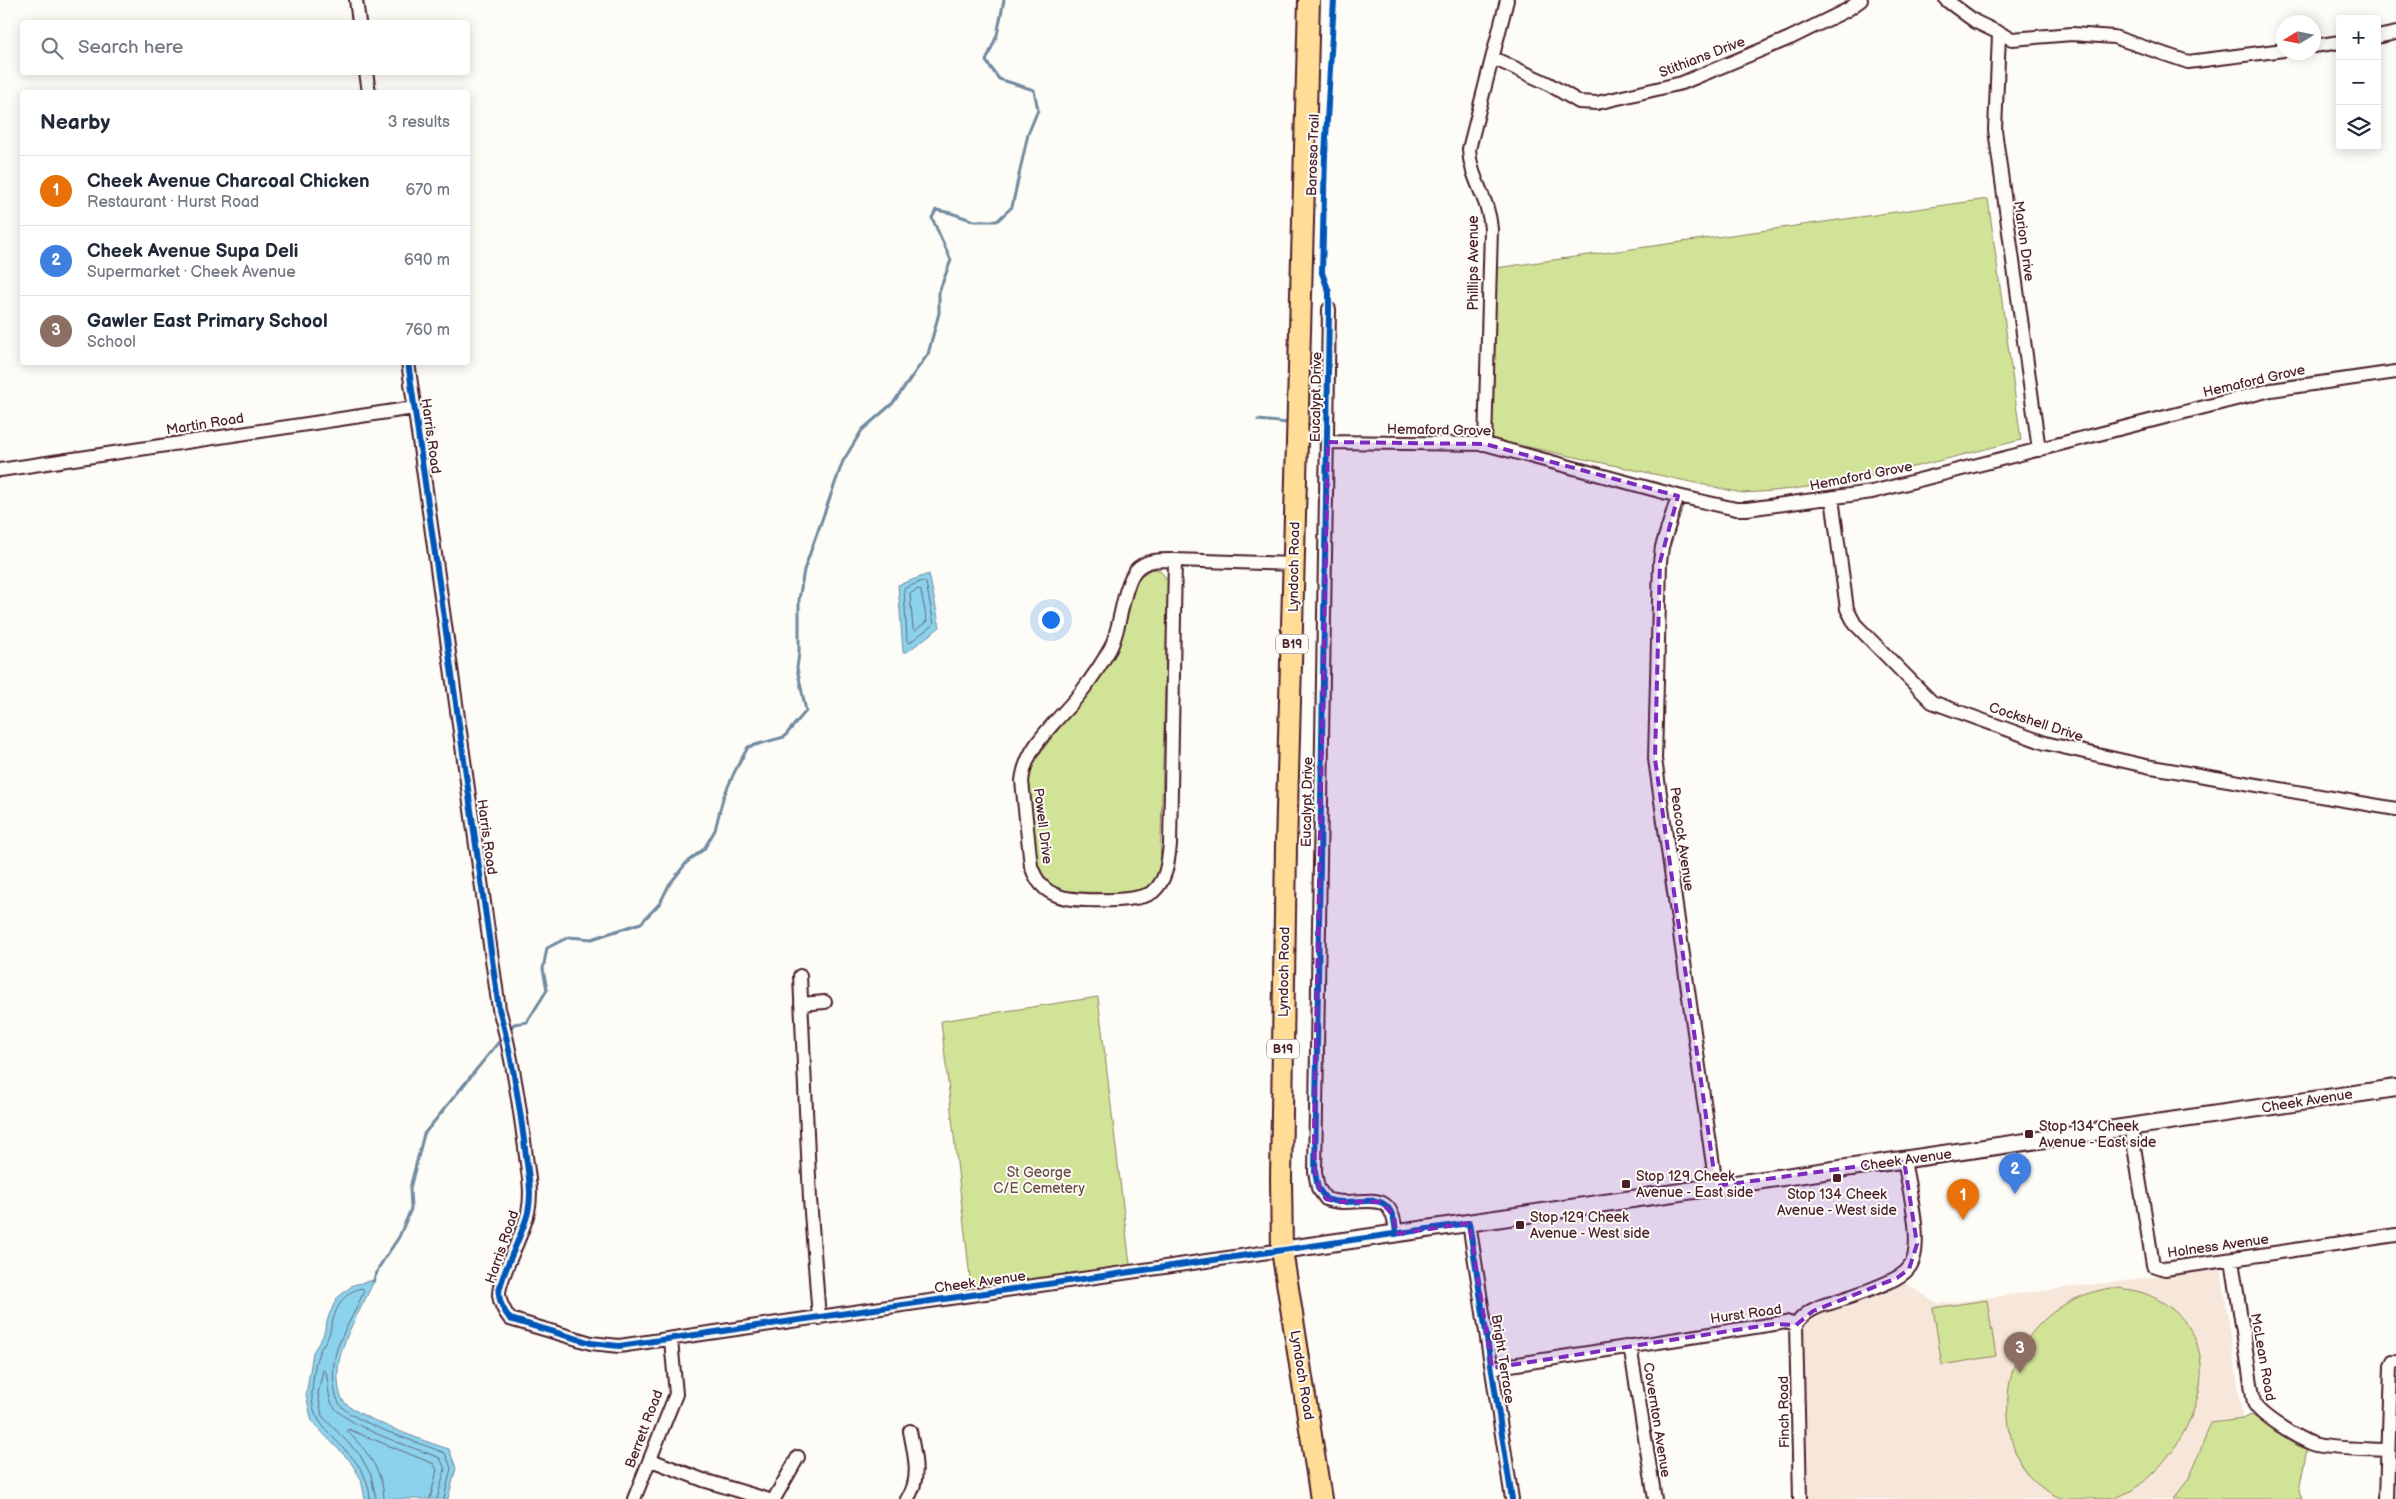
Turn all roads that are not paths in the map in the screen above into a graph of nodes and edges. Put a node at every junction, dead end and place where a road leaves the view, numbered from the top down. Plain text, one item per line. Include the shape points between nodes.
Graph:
1 (356, 0) edge
2 (1310, 0) edge
3 (1506, 0) edge
4 (1861, 0) edge
5 (1946, 0) edge
6 (359, 20) edge
7 (2396, 33) edge
8 (1999, 35) junction
9 (2381, 35) edge
10 (2336, 43) edge
11 (2321, 45) edge
12 (2276, 51) edge
13 (1493, 58) junction
14 (366, 75) edge
15 (369, 90) edge
16 (1330, 309) dead end
17 (408, 365) edge
18 (2396, 372) edge
19 (414, 408) junction
20 (1328, 442) junction
21 (1485, 444) junction
22 (2039, 450) junction
23 (0, 470) edge
24 (1678, 496) junction
25 (1832, 498) junction
26 (1175, 560) junction
27 (1294, 564) junction
28 (2396, 809) edge
29 (800, 976) dead end
30 (825, 1002) dead end
31 (801, 1004) junction
32 (2396, 1088) edge
33 (2131, 1128) junction
34 (1904, 1160) junction
35 (1716, 1186) junction
36 (1469, 1224) junction
37 (1396, 1234) junction
38 (2396, 1235) edge
39 (1282, 1250) junction
40 (2232, 1260) junction
41 (506, 1314) joint
42 (819, 1318) junction
43 (1796, 1325) junction
44 (671, 1340) junction
45 (1630, 1346) junction
46 (2396, 1362) edge
47 (1492, 1368) junction
48 (910, 1430) dead end
49 (2387, 1450) junction
50 (798, 1457) dead end
51 (651, 1460) junction
52 (634, 1499) edge
53 (766, 1499) edge
54 (774, 1499) edge
55 (907, 1499) edge
56 (1321, 1499) edge
57 (1512, 1499) edge
58 (1655, 1499) edge
59 (1800, 1499) edge
60 (2387, 1499) edge

1 - 6 street
2 - 27 main road, Lyndoch Road / B19
3 - 13 street, Phillips Avenue
4 - 13 street, Stithians Drive via 1790,38 1682,83 1597,103 1579,102
5 - 8 street
7 - 9 street
8 - 12 street via 2012,39 2072,34 2114,36 2188,62
8 - 22 street, Marion Drive via 1995,130
10 - 11 street
13 - 21 street, Phillips Avenue via 1469,150 1469,162 1487,204 1491,229
14 - 15 street
16 - 20 street, Eucalypt Drive
17 - 19 street, Harris Road
18 - 22 street, Hemaford Grove via 2271,390
19 - 23 street, Martin Road
19 - 41 street, Harris Road via 496,991 519,1101 530,1188 528,1214 500,1284 499,1294
20 - 21 street, Hemaford Grove
20 - 37 street, Eucalypt Drive via 1314,1172 1318,1188 1326,1199 1345,1203 1367,1200 1386,1206 1394,1216
21 - 24 street, Hemaford Grove
22 - 25 street, Hemaford Grove via 1872,492
24 - 25 street, Hemaford Grove via 1741,509
24 - 35 street, Peacock Avenue via 1660,562 1655,759
25 - 28 street, Cockshell Drive via 1847,608 1851,617 1932,702 2045,744 2077,752
26 - 26 street, Powell Drive via 1145,563 1137,569 1132,576 1111,648 1082,691 1032,749 1024,768 1022,781 1031,866 1042,886 1059,896 1139,898 1154,891 1166,872 1170,845
26 - 27 street, Powell Drive
27 - 39 main road, Lyndoch Road / B19 via 1286,847
29 - 31 street
30 - 31 street
31 - 42 street
32 - 33 street, Cheek Avenue
33 - 34 street, Cheek Avenue
33 - 40 street, Holness Avenue via 2153,1265 2165,1269
34 - 35 street, Cheek Avenue
34 - 43 street, Hurst Road via 1917,1244 1914,1262 1897,1278 1813,1310 1802,1316
35 - 36 street, Cheek Avenue
36 - 37 street, Cheek Avenue
36 - 47 street, Bright Terrace
37 - 39 street, Cheek Avenue
38 - 40 street, Holness Avenue
39 - 42 street, Cheek Avenue
39 - 56 main road, Lyndoch Road / B19
40 - 49 street, McLean Road via 2256,1408 2263,1416 2314,1445
41 - 44 street, Cheek Avenue via 540,1329 591,1343 619,1346
42 - 44 street, Cheek Avenue
43 - 45 street, Hurst Road via 1786,1322
43 - 59 street, Finch Road
44 - 51 street, Berrett Road via 676,1394
45 - 47 street, Hurst Road
45 - 58 street, Covernton Avenue
46 - 49 street via 2390,1366
47 - 57 street, Bright Terrace
48 - 55 street via 917,1470
49 - 60 street
50 - 54 street
51 - 52 street, Berrett Road
51 - 53 street

